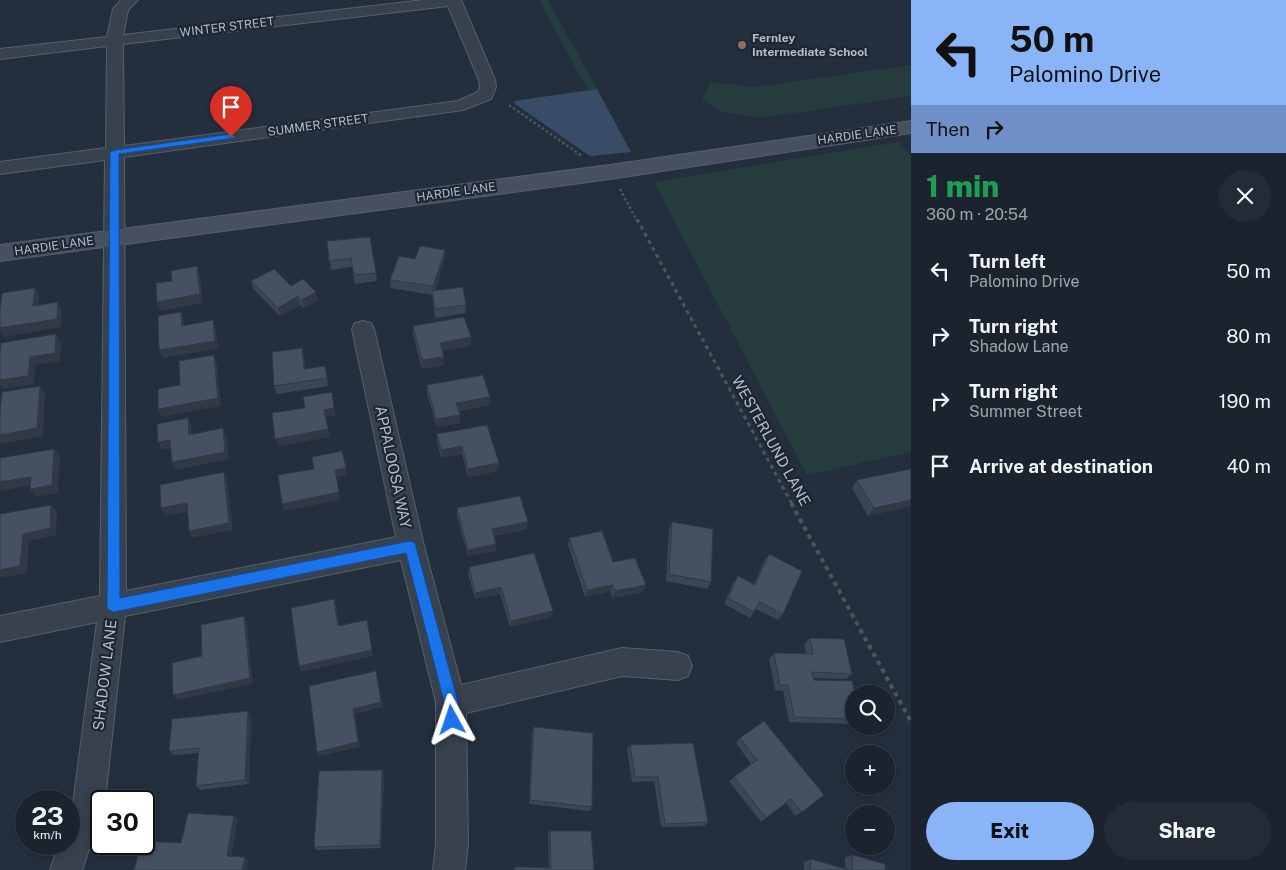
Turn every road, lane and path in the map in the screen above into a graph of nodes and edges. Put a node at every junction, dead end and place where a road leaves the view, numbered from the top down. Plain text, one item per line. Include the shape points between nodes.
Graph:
1 (130, 0) edge
2 (454, 0) edge
3 (115, 40) junction
4 (0, 54) edge
5 (509, 105) dead end
6 (911, 127) edge
7 (115, 152) junction
8 (583, 158) dead end
9 (0, 168) edge
10 (610, 172) junction
11 (114, 237) junction
12 (0, 253) edge
13 (363, 329) dead end
14 (410, 546) junction
15 (114, 606) junction
16 (0, 628) edge
17 (678, 666) dead end
18 (451, 702) junction
19 (911, 722) edge
20 (66, 870) edge
21 (449, 870) edge

1 - 3 street, SHADOW LANE via 117,19
2 - 3 street, WINTER STREET
2 - 7 street, SUMMER STREET via 488,87 485,95 469,103
3 - 4 street, WINTER STREET
3 - 7 street, SHADOW LANE
5 - 8 path
6 - 10 street, HARDIE LANE
7 - 9 street, SUMMER STREET
7 - 11 street, SHADOW LANE
10 - 11 street, HARDIE LANE
10 - 19 path, WESTERLUND LANE
11 - 12 street, HARDIE LANE
11 - 15 street, SHADOW LANE
13 - 14 street, APPALOOSA WAY
14 - 15 street
14 - 18 street, APPALOOSA WAY
15 - 16 street
15 - 20 street, SHADOW LANE via 89,804
17 - 18 street via 622,662
18 - 21 street, APPALOOSA WAY via 452,844

